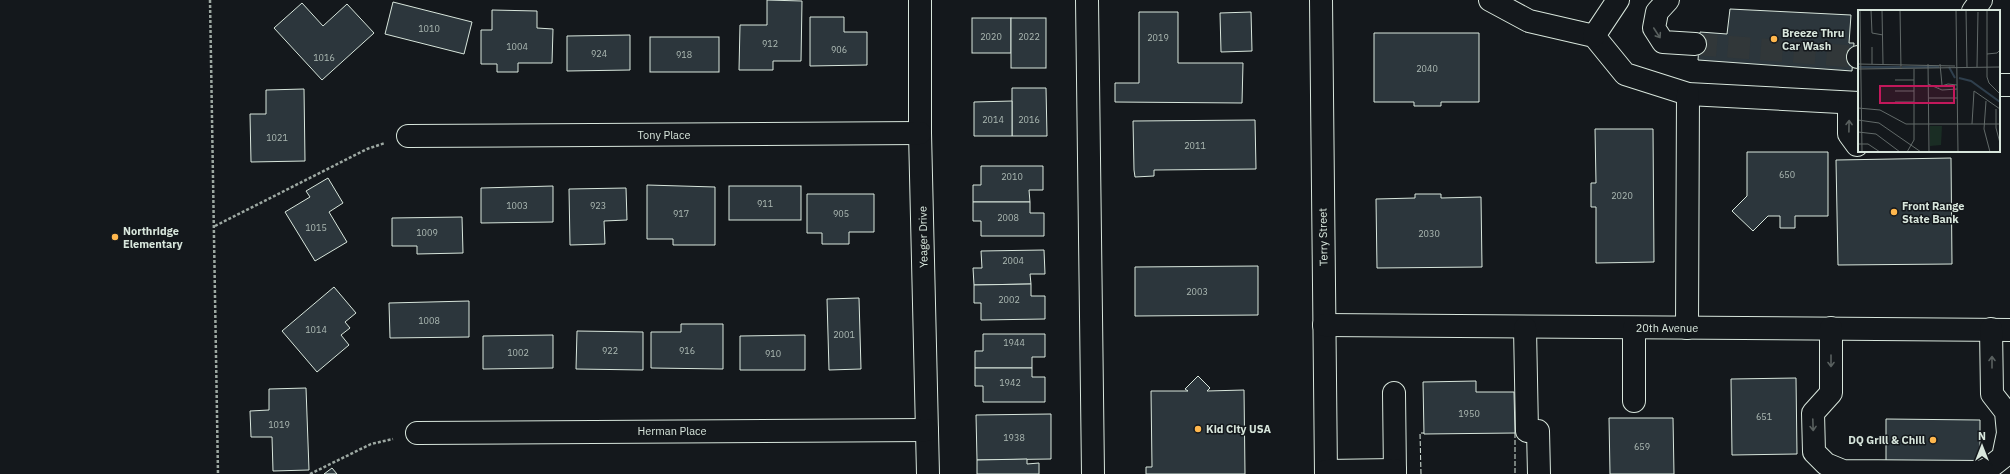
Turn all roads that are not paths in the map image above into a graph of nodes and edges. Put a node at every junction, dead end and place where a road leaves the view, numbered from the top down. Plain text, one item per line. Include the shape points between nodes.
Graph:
1 (920, 0) edge
2 (1087, 0) edge
3 (1321, 0) edge
4 (1490, 0) edge
5 (1618, 0) edge
6 (1668, 0) edge
7 (1981, 0) edge
8 (1974, 10) edge
9 (1594, 36) junction
10 (1695, 44) tunnel mouth
11 (2010, 84) edge
12 (2000, 85) edge
13 (1688, 94) junction
14 (1854, 103) edge
15 (920, 134) junction
16 (408, 136) road end
17 (1857, 145) dead end
18 (1324, 325) junction
19 (1525, 328) junction
20 (1634, 328) junction
21 (1687, 328) junction
22 (1831, 328) junction
23 (2001, 329) edge
24 (1394, 393) dead end
25 (1634, 401) dead end
26 (928, 430) junction
27 (417, 433) road end
28 (1326, 472) edge
29 (1395, 472) edge
30 (928, 474) edge
31 (1093, 474) edge
32 (1539, 474) edge

1 - 15 street, Yeager Drive
2 - 31 street
3 - 18 street, Terry Street
4 - 9 street via 1529,22
5 - 9 street
6 -> 10 street via 1657,12 1654,28 1664,42
7 - 8 street
9 - 13 street via 1625,74
11 - 12 street
13 - 14 street
13 - 21 street
17 -> 14 street via 1849,134
15 - 16 street, Tony Place
15 - 26 street, Yeager Drive
18 - 19 street, 20th Avenue
18 - 28 street, Terry Street
19 - 20 street, 20th Avenue
19 - 32 street via 1527,431 1538,431
20 - 21 street, 20th Avenue
20 - 25 street
21 - 22 street, 20th Avenue
22 - 23 street, 20th Avenue
22 -> 23 street via 1831,393 1813,413 1814,452 1826,464 1843,471 1980,472 2003,457 2008,433 2006,412 1992,394
24 - 29 street
26 - 27 street, Herman Place
26 - 30 street, Yeager Drive
28 - 29 street

